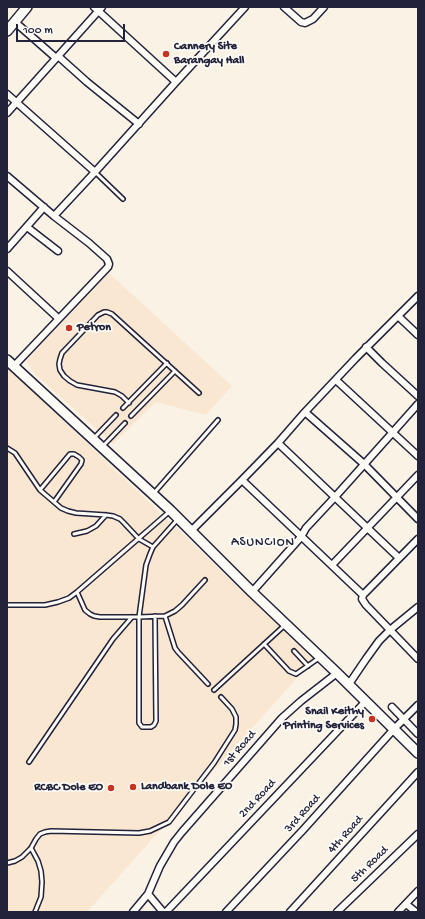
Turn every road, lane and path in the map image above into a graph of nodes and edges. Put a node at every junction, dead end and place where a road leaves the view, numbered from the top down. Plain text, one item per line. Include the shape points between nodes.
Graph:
1 (27, 7) edge
2 (245, 7) edge
3 (284, 7) edge
4 (324, 7) edge
5 (98, 8) edge
6 (15, 22) junction
7 (7, 31) edge
8 (57, 57) junction
9 (176, 82) junction
10 (7, 94) edge
11 (17, 103) junction
12 (7, 113) edge
13 (139, 124) junction
14 (96, 172) junction
15 (8, 179) edge
16 (123, 198) dead end
17 (44, 207) junction
18 (54, 216) junction
19 (27, 227) junction
20 (7, 249) edge
21 (58, 251) dead end
22 (7, 271) edge
23 (418, 296) edge
24 (398, 316) junction
25 (58, 318) junction
26 (418, 335) edge
27 (366, 347) junction
28 (10, 363) edge
29 (167, 363) junction
30 (175, 371) junction
31 (336, 380) junction
32 (199, 393) dead end
33 (418, 396) edge
34 (128, 402) junction
35 (418, 404) edge
36 (123, 408) dead end
37 (306, 412) junction
38 (116, 415) dead end
39 (131, 416) dead end
40 (218, 420) dead end
41 (125, 423) dead end
42 (392, 433) junction
43 (93, 439) junction
44 (278, 443) junction
45 (102, 447) junction
46 (7, 448) edge
47 (418, 456) edge
48 (364, 464) junction
49 (418, 474) edge
50 (242, 480) junction
51 (40, 490) junction
52 (153, 494) junction
53 (335, 497) junction
54 (397, 497) junction
55 (54, 502) junction
56 (170, 510) junction
57 (106, 515) junction
58 (178, 519) junction
59 (418, 519) edge
60 (367, 528) junction
61 (191, 531) junction
62 (74, 534) dead end
63 (301, 537) junction
64 (139, 539) junction
65 (418, 539) edge
66 (153, 547) junction
67 (399, 558) junction
68 (332, 565) junction
69 (205, 580) dead end
70 (78, 592) junction
71 (252, 592) junction
72 (363, 595) junction
73 (7, 605) edge
74 (418, 607) edge
75 (155, 616) junction
76 (165, 616) junction
77 (132, 617) junction
78 (139, 617) junction
79 (286, 624) junction
80 (390, 630) junction
81 (264, 644) junction
82 (294, 651) dead end
83 (320, 656) junction
84 (418, 659) edge
85 (308, 666) junction
86 (337, 673) junction
87 (208, 684) dead end
88 (349, 684) junction
89 (214, 690) dead end
90 (221, 697) dead end
91 (366, 701) junction
92 (418, 705) edge
93 (392, 707) dead end
94 (404, 720) junction
95 (394, 729) junction
96 (418, 734) edge
97 (418, 753) edge
98 (29, 762) dead end
99 (418, 772) edge
100 (418, 834) edge
101 (31, 848) junction
102 (7, 863) edge
103 (418, 891) edge
104 (148, 894) junction
105 (406, 904) junction
106 (35, 912) edge
107 (133, 912) edge
108 (162, 912) edge
109 (166, 912) edge
110 (226, 912) edge
111 (290, 912) edge
112 (337, 912) edge
113 (398, 912) edge
114 (416, 912) edge

1 - 6 main road
2 - 9 street
3 - 4 street via 305,23 313,19
5 - 8 street
5 - 9 street
6 - 7 main road
6 - 8 street
8 - 11 street
8 - 13 street
9 - 13 street
10 - 11 street
11 - 12 street
11 - 14 street
13 - 14 street
14 - 16 lane
14 - 18 street
15 - 17 street
17 - 18 street
17 - 19 street
18 - 25 street via 89,243 109,264
19 - 20 street
19 - 21 street
22 - 25 street
23 - 24 street
24 - 26 street
24 - 27 street
25 - 28 street
27 - 31 street
27 - 33 street
28 - 43 main road
29 - 30 lane
29 - 34 lane
29 - 34 lane via 112,314 104,312 98,315 62,354 60,370 76,385 115,392
30 - 32 lane
30 - 39 lane
31 - 37 street
31 - 42 street
34 - 36 lane
35 - 42 street
37 - 44 street
37 - 48 street
38 - 43 lane
40 - 52 lane
41 - 45 lane
42 - 47 street
42 - 48 street
43 - 45 main road
44 - 50 street
44 - 53 street
45 - 52 main road
46 - 51 lane via 15,453
48 - 53 street
48 - 54 street
49 - 54 street
50 - 61 street
50 - 63 street
51 - 55 lane
51 - 55 lane via 70,454 79,457 82,460 81,464
52 - 56 main road
53 - 60 street
53 - 63 street via 306,528
54 - 59 street
54 - 60 street
55 - 57 lane via 61,508 76,513
56 - 58 main road
56 - 64 lane
57 - 62 lane via 96,526
57 - 64 lane via 120,519
58 - 61 main road
58 - 66 lane
60 - 67 street
60 - 68 street
61 - 71 main road
63 - 68 street
63 - 71 street
64 - 66 lane
64 - 70 lane
65 - 67 street
66 - 78 lane via 146,565
67 - 72 street
68 - 72 street
69 - 76 lane via 182,606
70 - 73 lane via 69,598 45,605
70 - 77 lane via 85,610 90,614 100,617
71 - 79 main road
72 - 80 street via 362,599 366,605
74 - 80 street
75 - 76 lane
75 - 78 lane
75 - 78 lane via 156,721 151,727 142,727 139,724
76 - 87 lane via 175,648
77 - 78 lane
77 - 98 lane via 113,639
79 - 81 lane
79 - 83 main road
80 - 84 street
80 - 88 street via 373,649
81 - 85 lane via 289,671 296,674
81 - 89 lane
82 - 85 lane
83 - 85 lane
83 - 86 main road
86 - 88 main road
86 - 104 street, 1st Road via 282,718 182,832 160,866
88 - 91 main road
90 - 101 lane via 236,717 235,730 214,763 169,822 139,833 45,832 36,838
91 - 95 main road
91 - 109 street, 2nd Road
92 - 94 street, 3rd Road
93 - 94 street
94 - 95 street, 3rd Road
94 - 96 street
95 - 97 main road
95 - 110 street, 3rd Road
99 - 111 street, 4th Road
100 - 112 street, 5th Road
101 - 102 lane via 22,857
101 - 106 lane via 38,861 42,882 41,898
103 - 105 street
104 - 107 street, 1st Road
104 - 108 street
105 - 113 street
105 - 114 street

